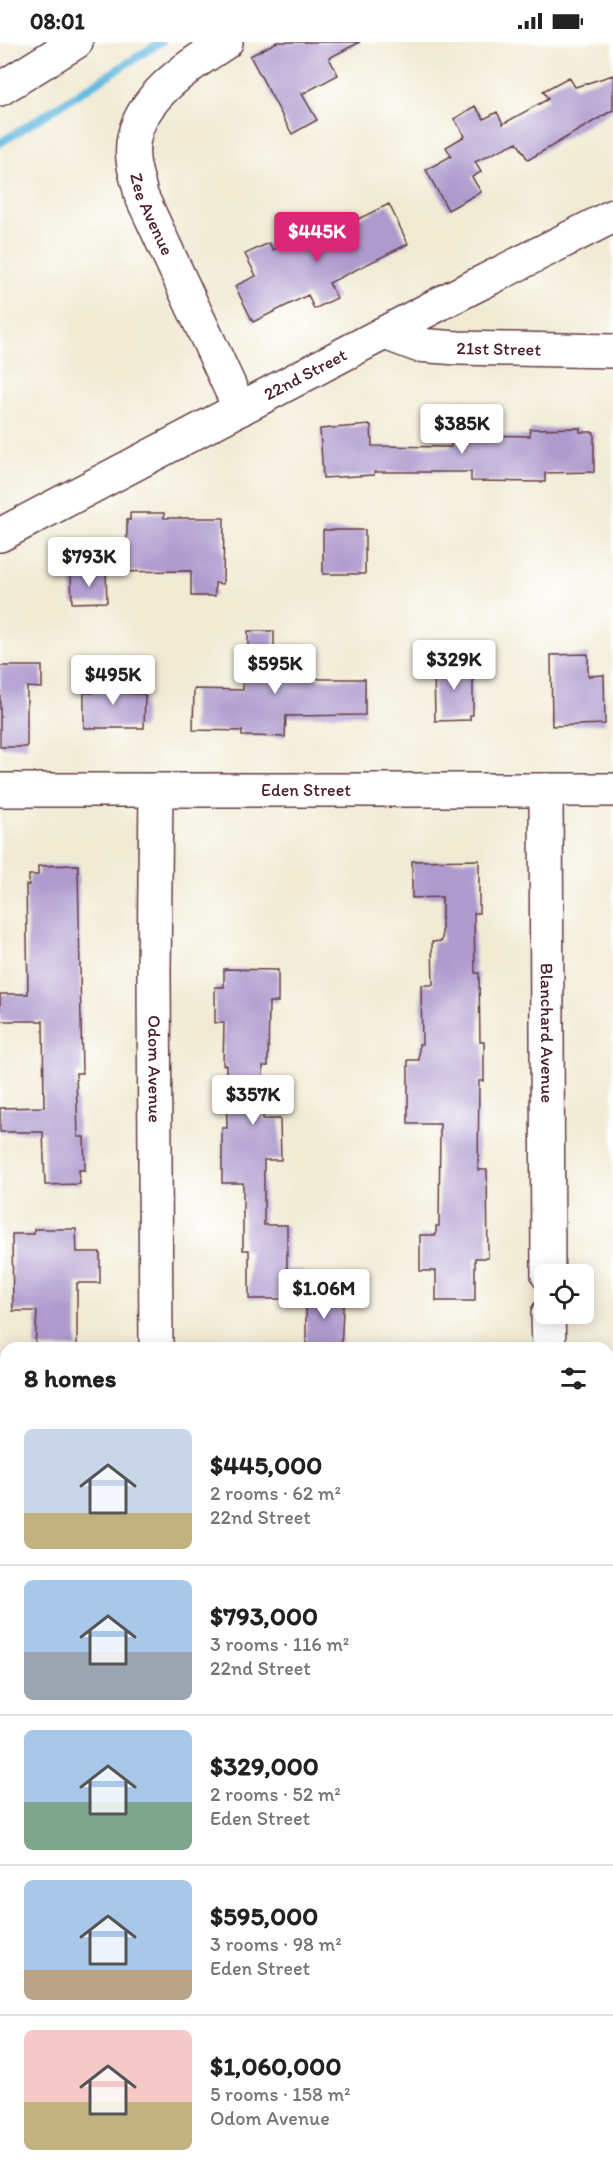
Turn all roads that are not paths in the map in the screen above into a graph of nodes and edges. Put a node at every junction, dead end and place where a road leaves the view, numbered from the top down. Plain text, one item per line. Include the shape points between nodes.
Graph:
1 (76, 42) edge
2 (226, 42) edge
3 (5, 86) edge
4 (613, 216) edge
5 (385, 333) junction
6 (613, 351) edge
7 (240, 409) junction
8 (0, 535) edge
9 (0, 790) edge
10 (156, 790) junction
11 (546, 790) junction
12 (613, 790) edge
13 (548, 1264) edge
14 (548, 1324) edge
15 (156, 1342) edge
16 (549, 1342) edge

1 - 3 street
2 - 7 street, Zee Avenue via 194,63 155,98 134,135 133,159 141,195
4 - 5 street, 22nd Street
5 - 6 street, 21st Street via 417,345
5 - 7 street, 22nd Street
7 - 8 street, 22nd Street
9 - 10 street, Eden Street
10 - 11 street, Eden Street
10 - 15 street, Odom Avenue
11 - 12 street, Eden Street
11 - 13 street, Blanchard Avenue
14 - 16 street

